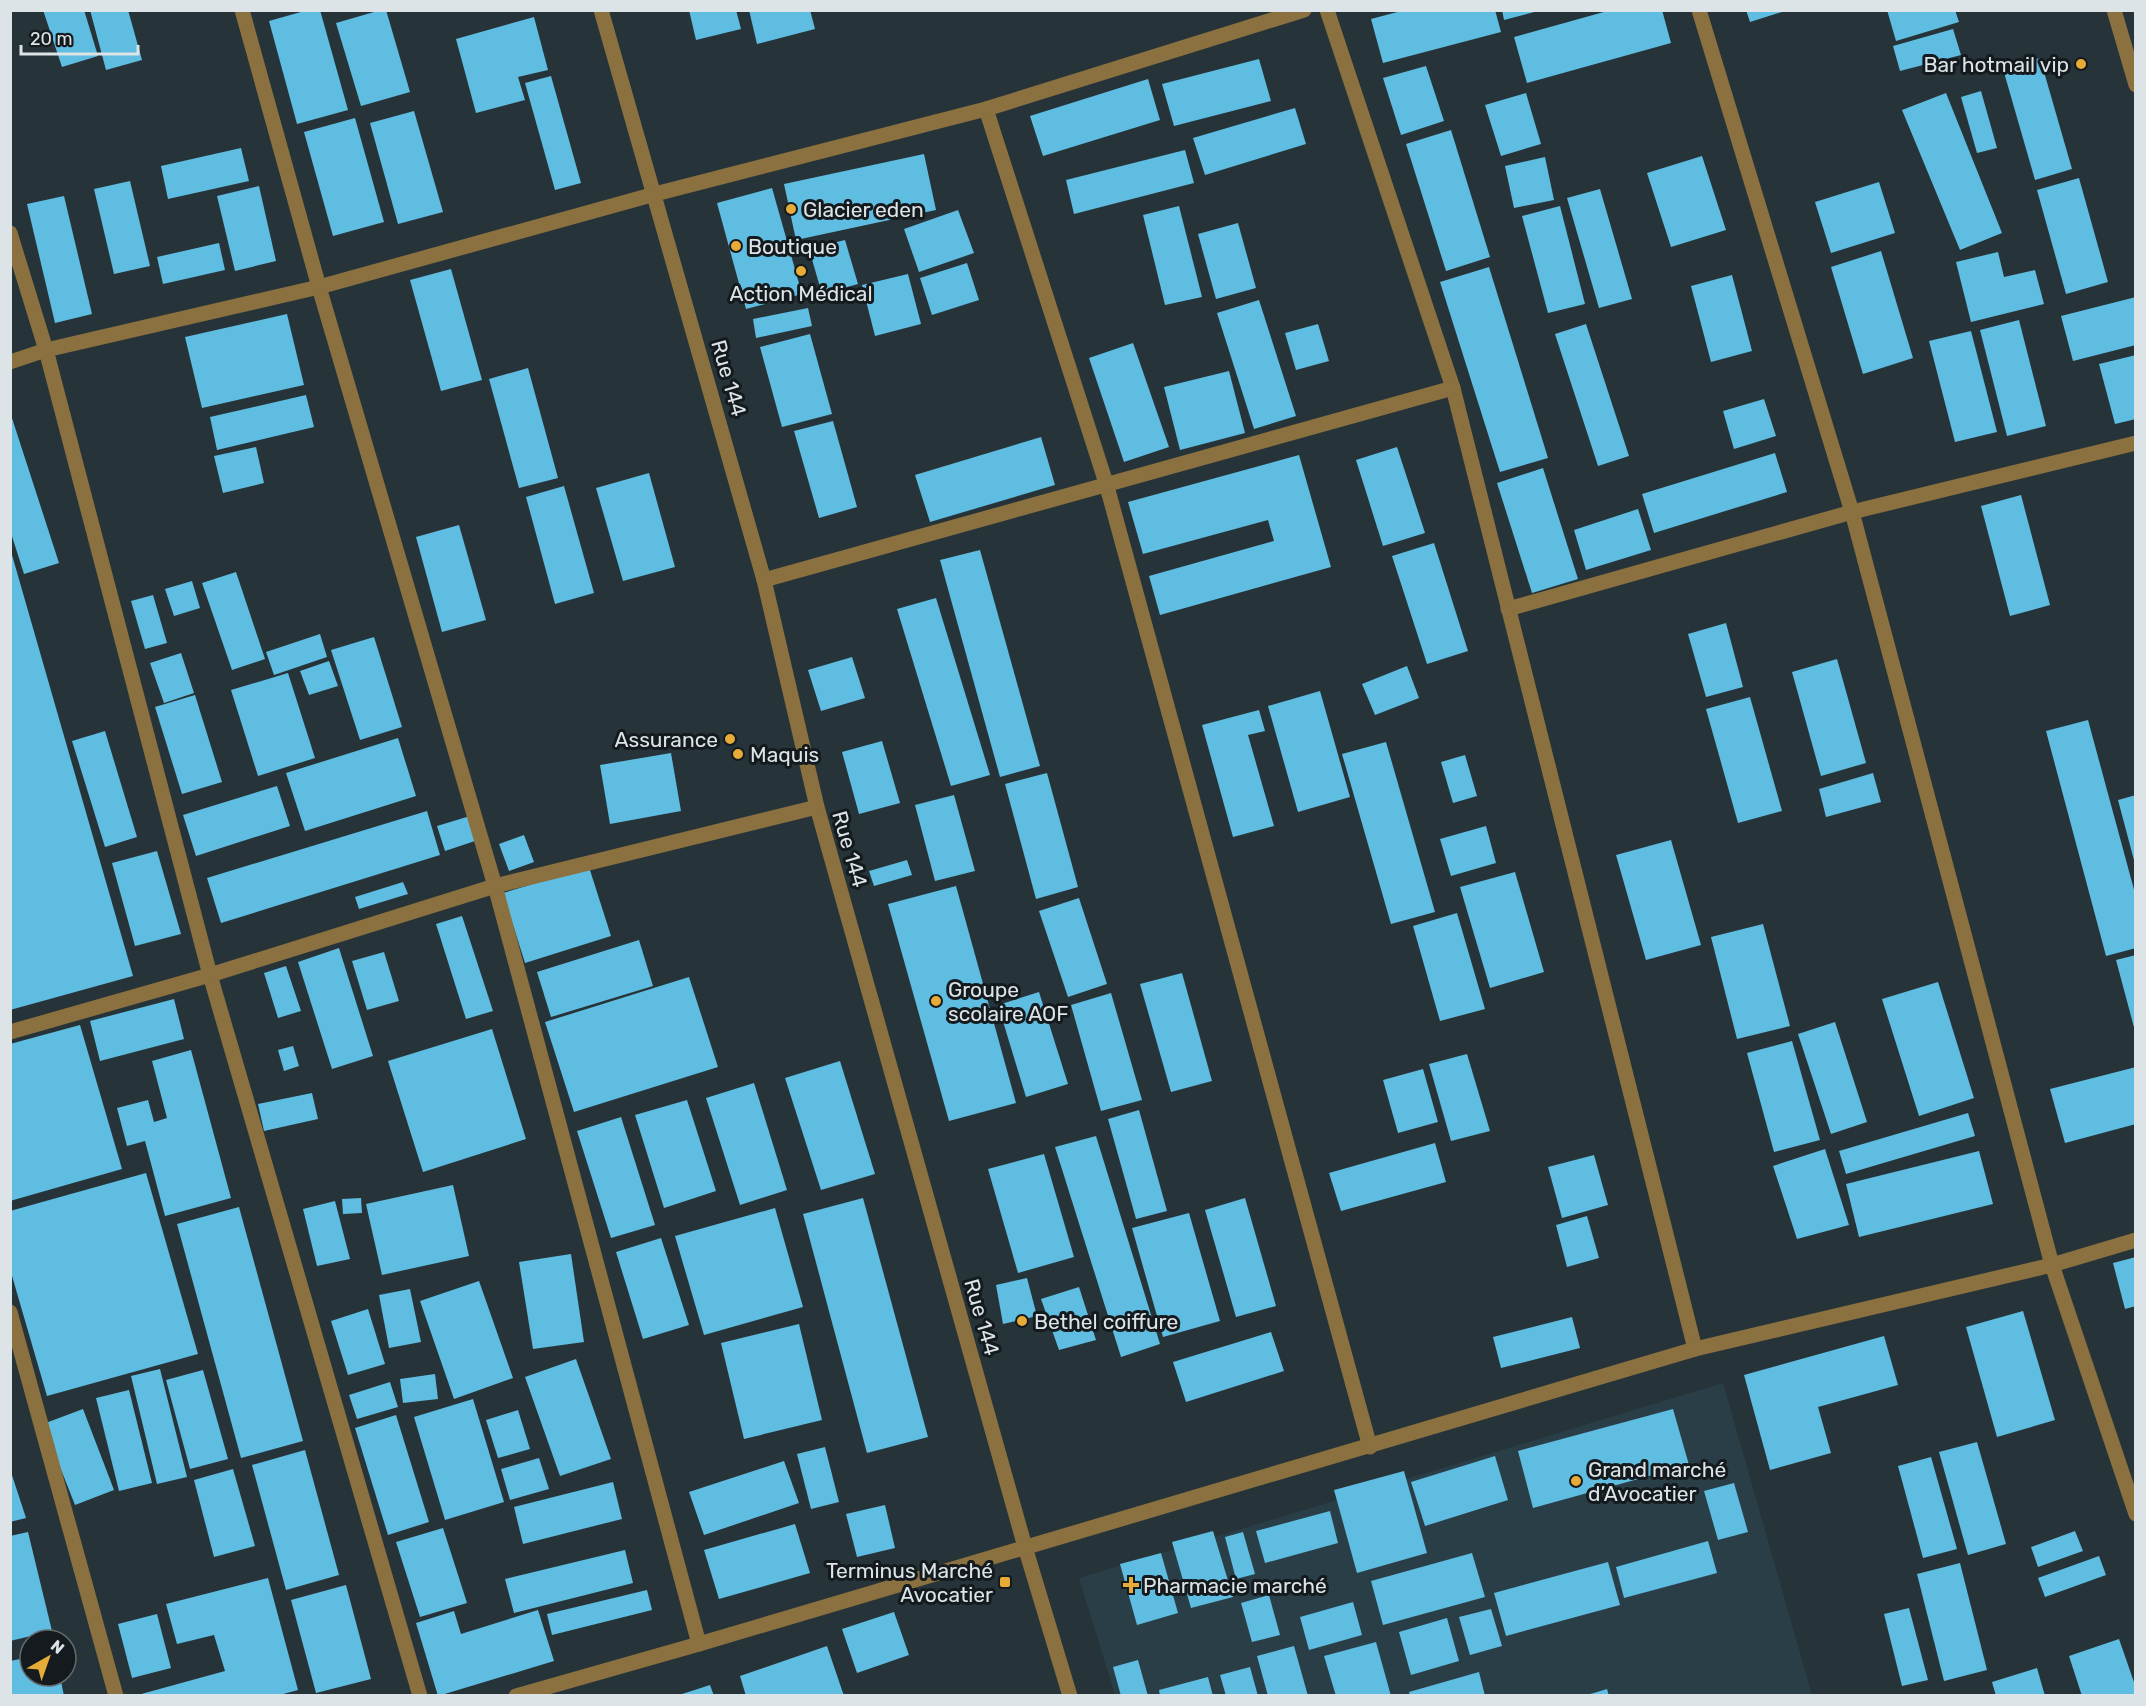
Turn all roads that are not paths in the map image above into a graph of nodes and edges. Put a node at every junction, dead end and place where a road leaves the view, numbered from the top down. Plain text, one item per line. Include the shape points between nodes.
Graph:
1 (242, 10) edge
2 (602, 10) edge
3 (1304, 10) edge
4 (1328, 10) edge
5 (1699, 10) edge
6 (2114, 10) edge
7 (2136, 85) edge
8 (986, 109) junction
9 (655, 194) junction
10 (10, 233) edge
11 (319, 287) junction
12 (46, 350) junction
13 (10, 362) edge
14 (1453, 388) junction
15 (2136, 443) edge
16 (1106, 483) junction
17 (1852, 512) junction
18 (764, 580) junction
19 (1508, 609) junction
20 (817, 807) junction
21 (495, 886) junction
22 (210, 975) junction
23 (10, 1032) edge
24 (2136, 1240) edge
25 (2052, 1265) junction
26 (10, 1312) edge
27 (1695, 1350) junction
28 (1370, 1447) junction
29 (2136, 1514) edge
30 (1025, 1547) junction
31 (699, 1644) junction
32 (116, 1695) edge
33 (420, 1695) edge
34 (516, 1695) edge
35 (1070, 1695) edge

1 - 11 street
2 - 9 street, Rue 144
3 - 8 street
4 - 14 street
5 - 17 street
6 - 7 street
8 - 9 street
8 - 16 street
9 - 11 street
9 - 18 street, Rue 144
10 - 12 street
11 - 12 street
11 - 21 street
12 - 13 street
12 - 22 street
14 - 16 street
14 - 19 street
15 - 17 street
16 - 18 street
16 - 28 street
17 - 19 street
17 - 25 street
18 - 20 street, Rue 144
19 - 27 street
20 - 21 street
20 - 30 street, Rue 144
21 - 22 street
21 - 31 street
22 - 23 street
22 - 33 street
24 - 25 street
25 - 27 street
25 - 29 street
26 - 32 street
27 - 28 street
28 - 30 street
30 - 31 street
30 - 35 street, Rue 144
31 - 34 street

